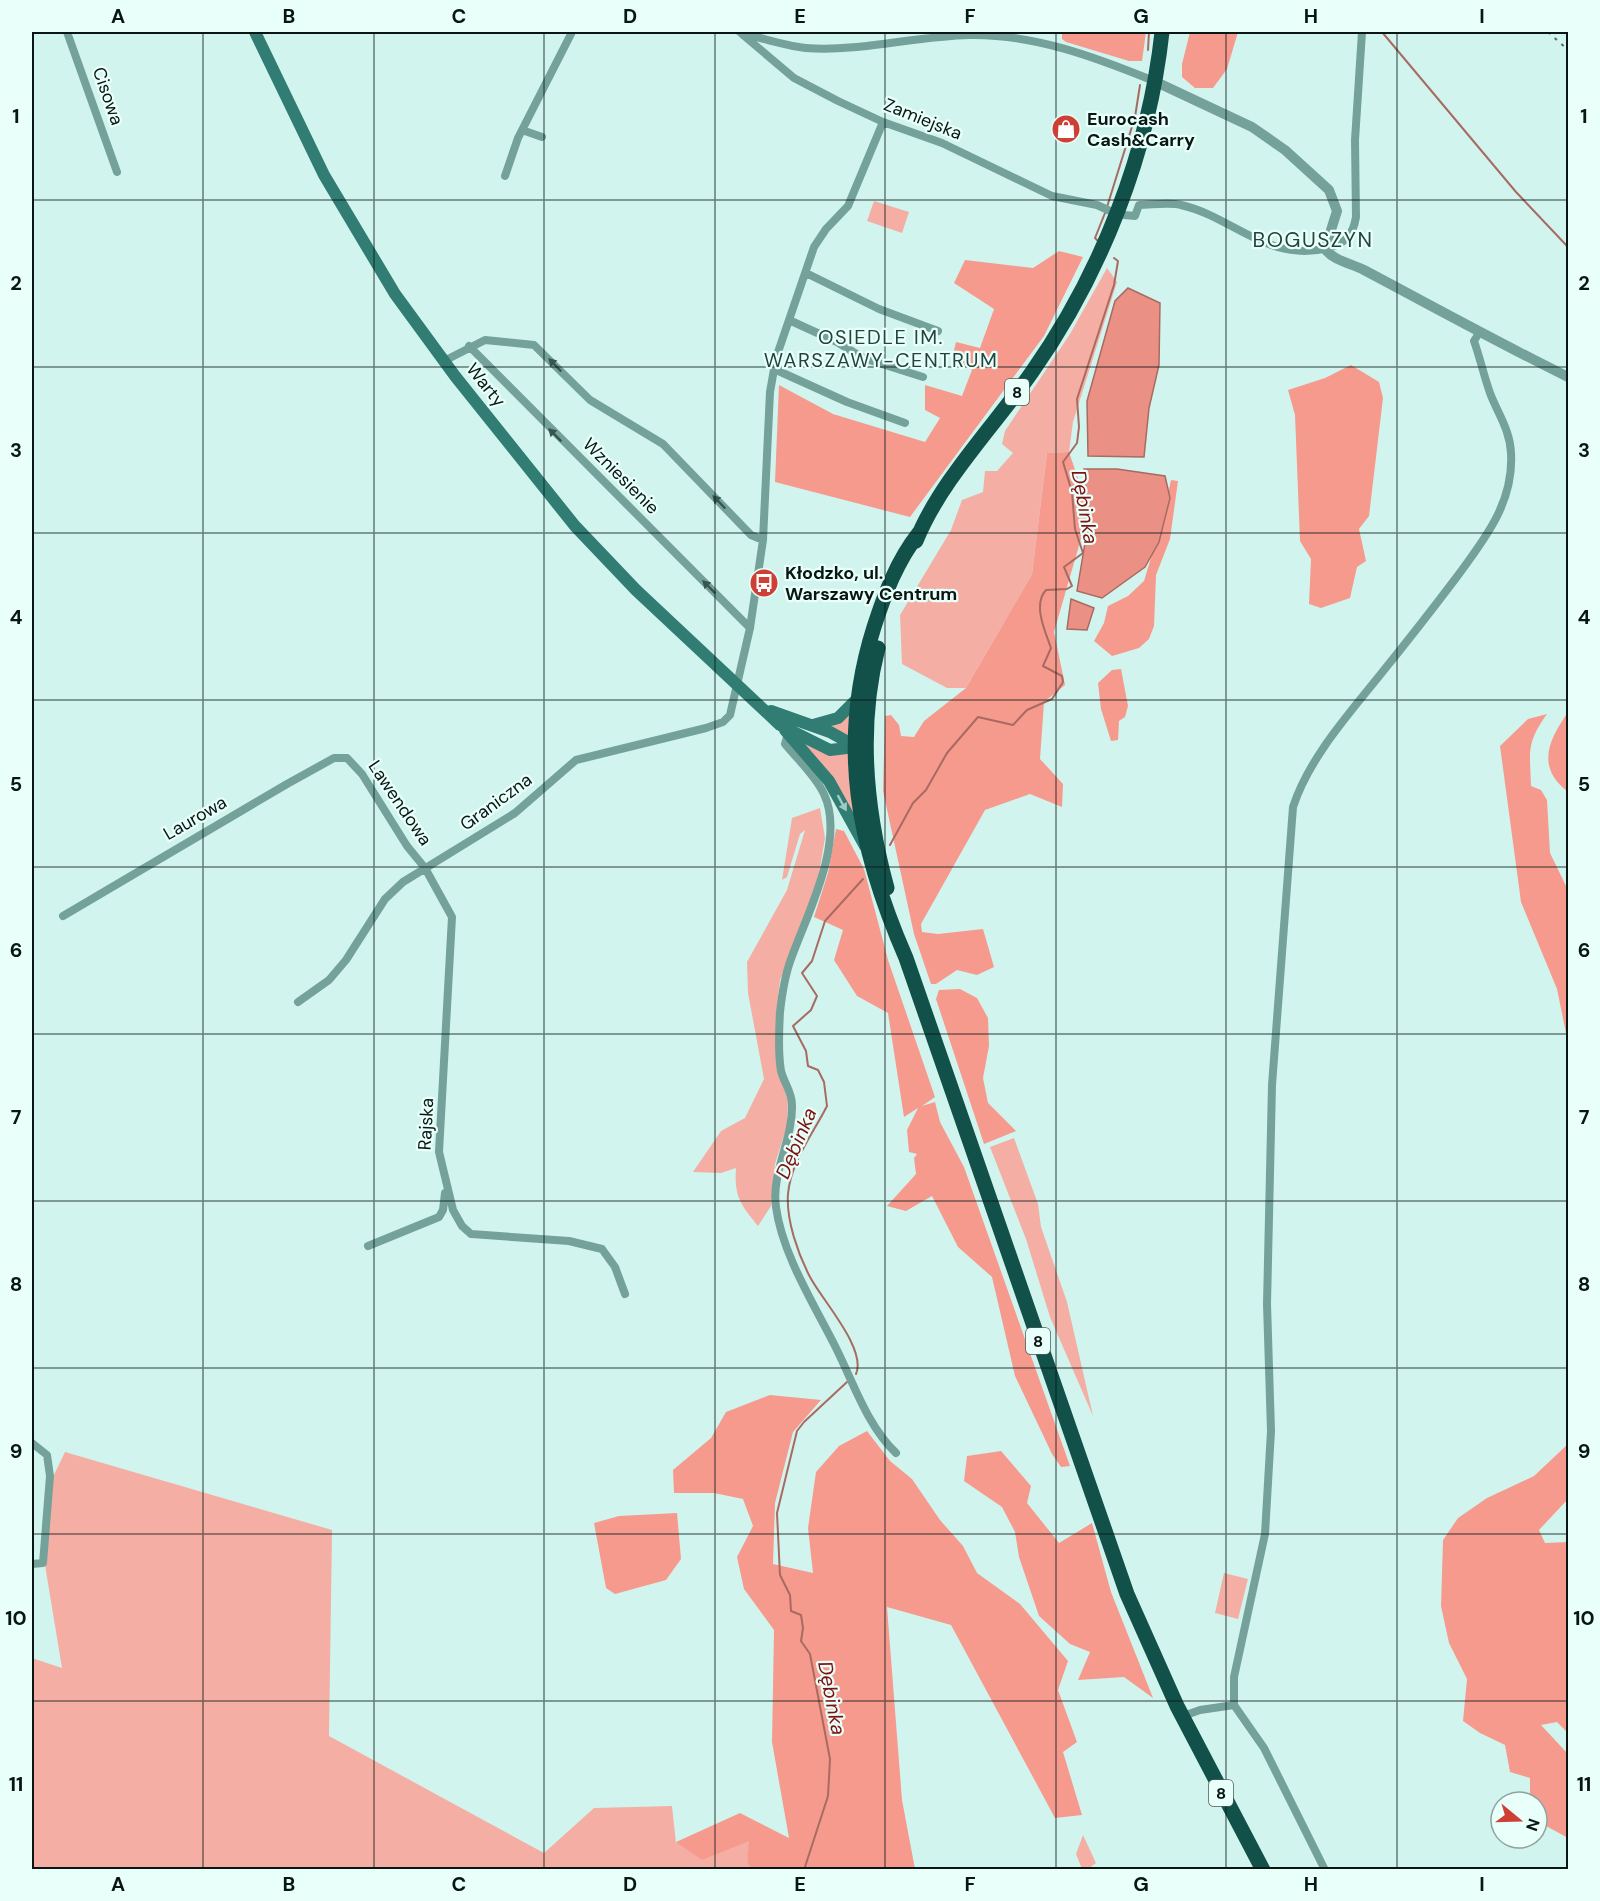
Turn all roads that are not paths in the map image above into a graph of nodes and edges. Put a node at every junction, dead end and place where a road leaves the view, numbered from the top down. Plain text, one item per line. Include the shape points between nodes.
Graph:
1 (67, 32) edge
2 (255, 32) edge
3 (573, 32) edge
4 (740, 32) edge
5 (1162, 32) edge
6 (1362, 32) edge
7 (778, 43) junction
8 (772, 60) junction
9 (1154, 81) junction
10 (883, 122) junction
11 (520, 134) junction
12 (542, 137) dead end
13 (117, 172) dead end
14 (505, 176) dead end
15 (1108, 210) dead end
16 (1124, 215) dead end
17 (1324, 249) junction
18 (806, 273) junction
19 (789, 320) junction
20 (938, 331) dead end
21 (1479, 333) junction
22 (470, 346) junction
23 (444, 361) junction
24 (774, 369) junction
25 (923, 377) dead end
26 (1569, 377) edge
27 (906, 423) dead end
28 (763, 540) junction
29 (898, 573) junction
30 (750, 628) junction
31 (738, 683) junction
32 (856, 699) junction
33 (762, 706) junction
34 (812, 726) junction
35 (784, 729) junction
36 (861, 746) junction
37 (347, 758) joint
38 (865, 846) junction
39 (425, 868) junction
40 (878, 874) junction
41 (63, 916) dead end
42 (298, 1002) dead end
43 (445, 1188) junction
44 (368, 1246) dead end
45 (625, 1294) dead end
46 (32, 1443) edge
47 (896, 1453) dead end
48 (32, 1564) edge
49 (1234, 1705) junction
50 (1183, 1716) junction
51 (1263, 1869) edge
52 (1325, 1869) edge

1 - 13 street, Cisowa
2 - 23 main road, Warty via 351,224
3 - 11 street
4 - 7 street
4 - 8 street, Zamiejska
5 - 9 highway, 8
6 - 17 street via 1355,140 1356,217 1344,242
7 - 8 street via 770,54
7 - 9 street via 806,48 844,47 994,35 1053,45
8 - 10 street, Zamiejska via 803,82
9 - 17 street via 1252,127 1285,150 1329,190 1337,210
9 - 29 highway, 8 via 1120,204 1080,294 1045,354 954,478
10 - 15 street, Zamiejska via 942,142 1052,196
10 - 18 street via 848,206 814,247
11 - 12 street
11 - 14 street
16 - 17 street via 1135,216 1139,205 1179,204 1281,250
17 - 21 street via 1330,256 1362,269
18 - 19 street
18 - 20 street via 879,309
19 - 24 street
19 - 25 street via 863,358
21 - 26 street
21 - 49 street via 1474,341 1490,394 1508,431 1511,453 1508,492 1500,515 1427,618 1339,728 1303,782 1293,807 1272,1085 1267,1304 1271,1431 1265,1534 1234,1677
22 - 23 street
28 -> 22 street via 751,535 663,444 590,400 534,345 493,340
30 -> 22 street, Wzniesienie
23 - 31 main road, Warty via 600,554
24 - 27 street
24 - 28 street
28 - 30 street
29 - 32 highway, 8 via 872,633
29 - 36 highway, 8 via 874,666
30 - 31 street
31 - 33 main road, Warty
31 - 39 street, Graniczna via 730,715 723,722 576,760 515,813
32 - 34 main road via 838,718
32 - 36 highway, 8
33 - 34 main road, Warty
33 - 35 main road, Warty
34 - 36 main road, Warty
35 - 36 main road, Warty via 830,750
35 -> 38 main road via 829,781
35 - 47 street via 785,744 823,793 830,820 823,874 791,959 780,1013 781,1070 792,1098 793,1126 780,1165 775,1205 785,1242 811,1299 869,1416
36 - 38 highway, 8 via 857,796
36 - 40 highway, 8
37 - 39 street, Lawendowa
37 - 41 street, Laurowa via 334,758 287,784
38 - 40 highway, 8
39 - 42 street, Graniczna via 385,899 329,980
39 - 43 street, Rajska via 452,917 439,1152
40 - 50 highway, 8 via 1121,1577 1149,1648
43 - 44 street via 439,1217
43 - 45 street, Rajska via 462,1227 471,1234 569,1241 602,1249 615,1267
46 - 48 street via 47,1455 50,1476 44,1563
49 - 50 street
49 - 52 street via 1264,1748
50 - 51 highway, 8

